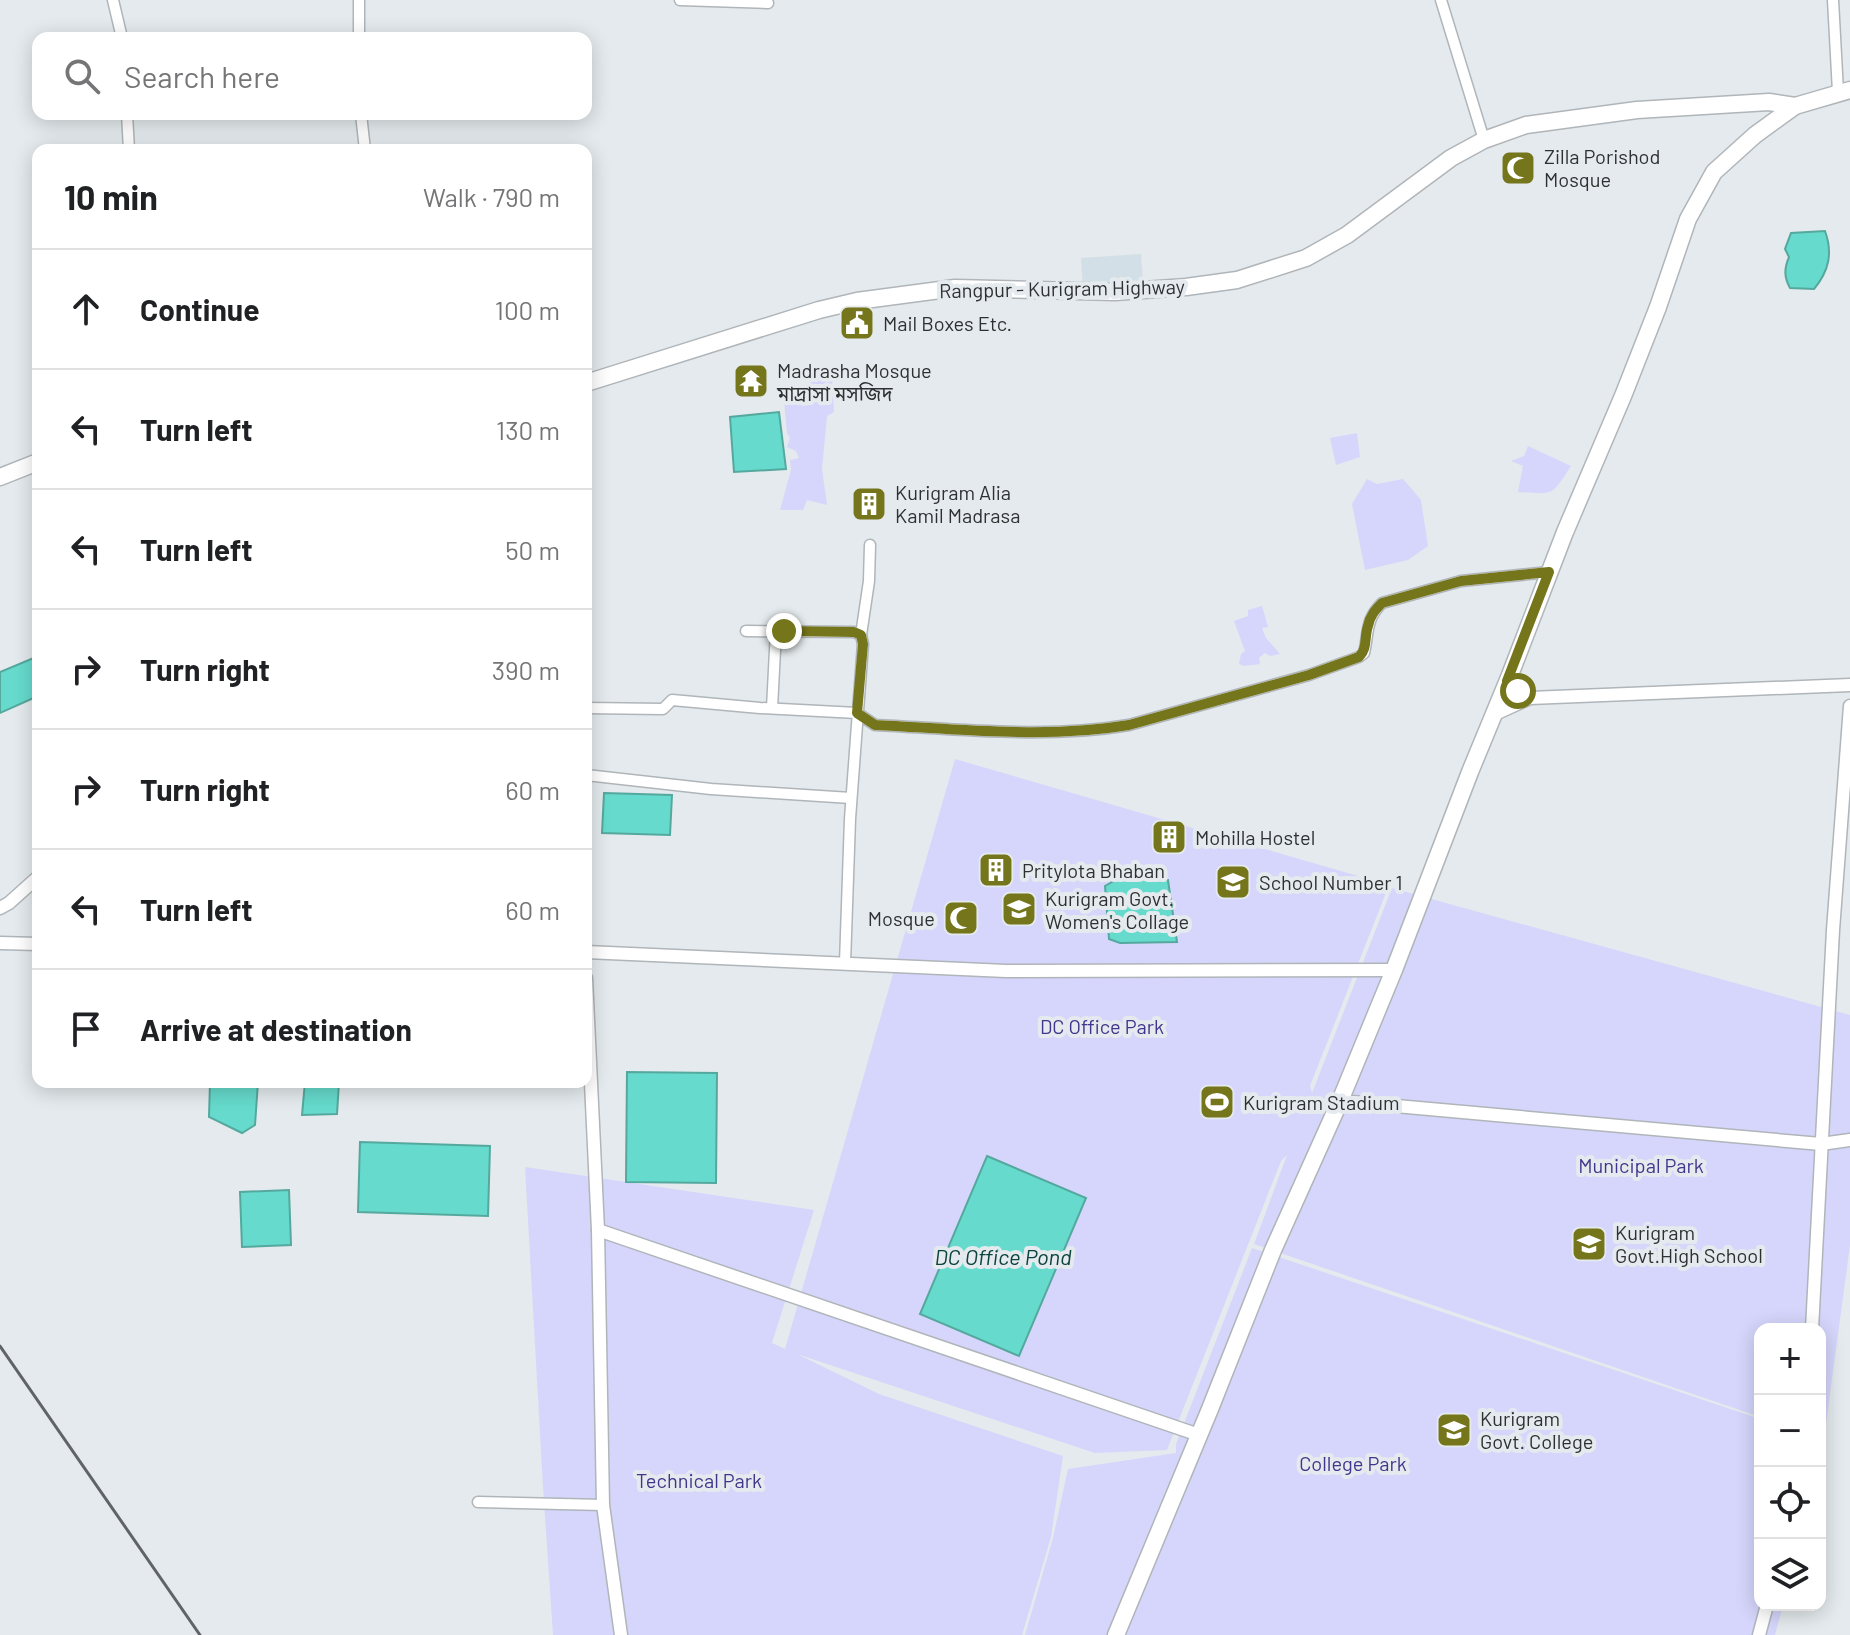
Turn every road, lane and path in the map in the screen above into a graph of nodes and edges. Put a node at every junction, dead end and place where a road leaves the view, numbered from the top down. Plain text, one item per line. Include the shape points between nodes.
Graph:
1 (113, 0) edge
2 (359, 0) edge
3 (680, 0) edge
4 (1441, 0) edge
5 (1833, 0) edge
6 (768, 3) dead end
7 (121, 32) edge
8 (359, 32) edge
9 (1846, 92) edge
10 (1795, 106) junction
11 (127, 120) edge
12 (362, 120) edge
13 (1484, 140) junction
14 (129, 144) edge
15 (364, 144) edge
16 (592, 381) edge
17 (32, 464) edge
18 (0, 477) edge
19 (870, 545) dead end
20 (1549, 572) junction
21 (746, 631) dead end
22 (780, 631) junction
23 (861, 635) junction
24 (1507, 681) junction
25 (1850, 685) edge
26 (1530, 698) junction
27 (1850, 706) edge
28 (592, 708) edge
29 (772, 708) junction
30 (857, 713) junction
31 (1493, 715) junction
32 (592, 776) edge
33 (851, 798) junction
34 (32, 882) edge
35 (0, 908) edge
36 (0, 943) edge
37 (32, 944) edge
38 (592, 952) edge
39 (845, 963) junction
40 (1394, 970) junction
41 (591, 1088) edge
42 (1340, 1101) junction
43 (1850, 1140) edge
44 (1821, 1144) junction
45 (598, 1230) junction
46 (1812, 1323) edge
47 (1199, 1435) junction
48 (478, 1502) dead end
49 (603, 1505) junction
50 (1765, 1611) edge
51 (621, 1635) edge
52 (1116, 1635) edge
53 (1759, 1635) edge

1 - 7 street
2 - 8 street
3 - 6 street
4 - 13 street
5 - 9 street
9 - 10 main road
10 - 13 main road, Rangpur - Kurigram Highway via 1769,102 1637,110 1526,125
10 - 20 main road via 1714,172 1688,219 1623,396
11 - 14 street
12 - 15 street
13 - 16 main road, Rangpur - Kurigram Highway via 1451,158 1347,235 1306,258 1237,280 1115,292 955,288 857,301
17 - 18 main road
19 - 23 street
20 - 24 main road
20 - 30 street via 1461,581 1382,603 1368,623 1359,657 1129,725 1005,731 875,725
21 - 22 street
22 - 23 street
22 - 29 street
23 - 30 street
24 - 26 street
24 - 31 main road
25 - 26 street
26 - 31 street
27 - 44 street
28 - 29 street via 663,709 672,700
29 - 30 street
30 - 33 street
31 - 40 main road
32 - 33 street
33 - 39 street
34 - 35 street
36 - 37 street
38 - 39 street
39 - 40 street via 1006,971
40 - 42 main road
41 - 45 street
42 - 44 street
42 - 47 main road
43 - 44 street
44 - 46 street
45 - 47 street
45 - 49 street
47 - 52 main road
48 - 49 street
49 - 51 street
50 - 53 street

